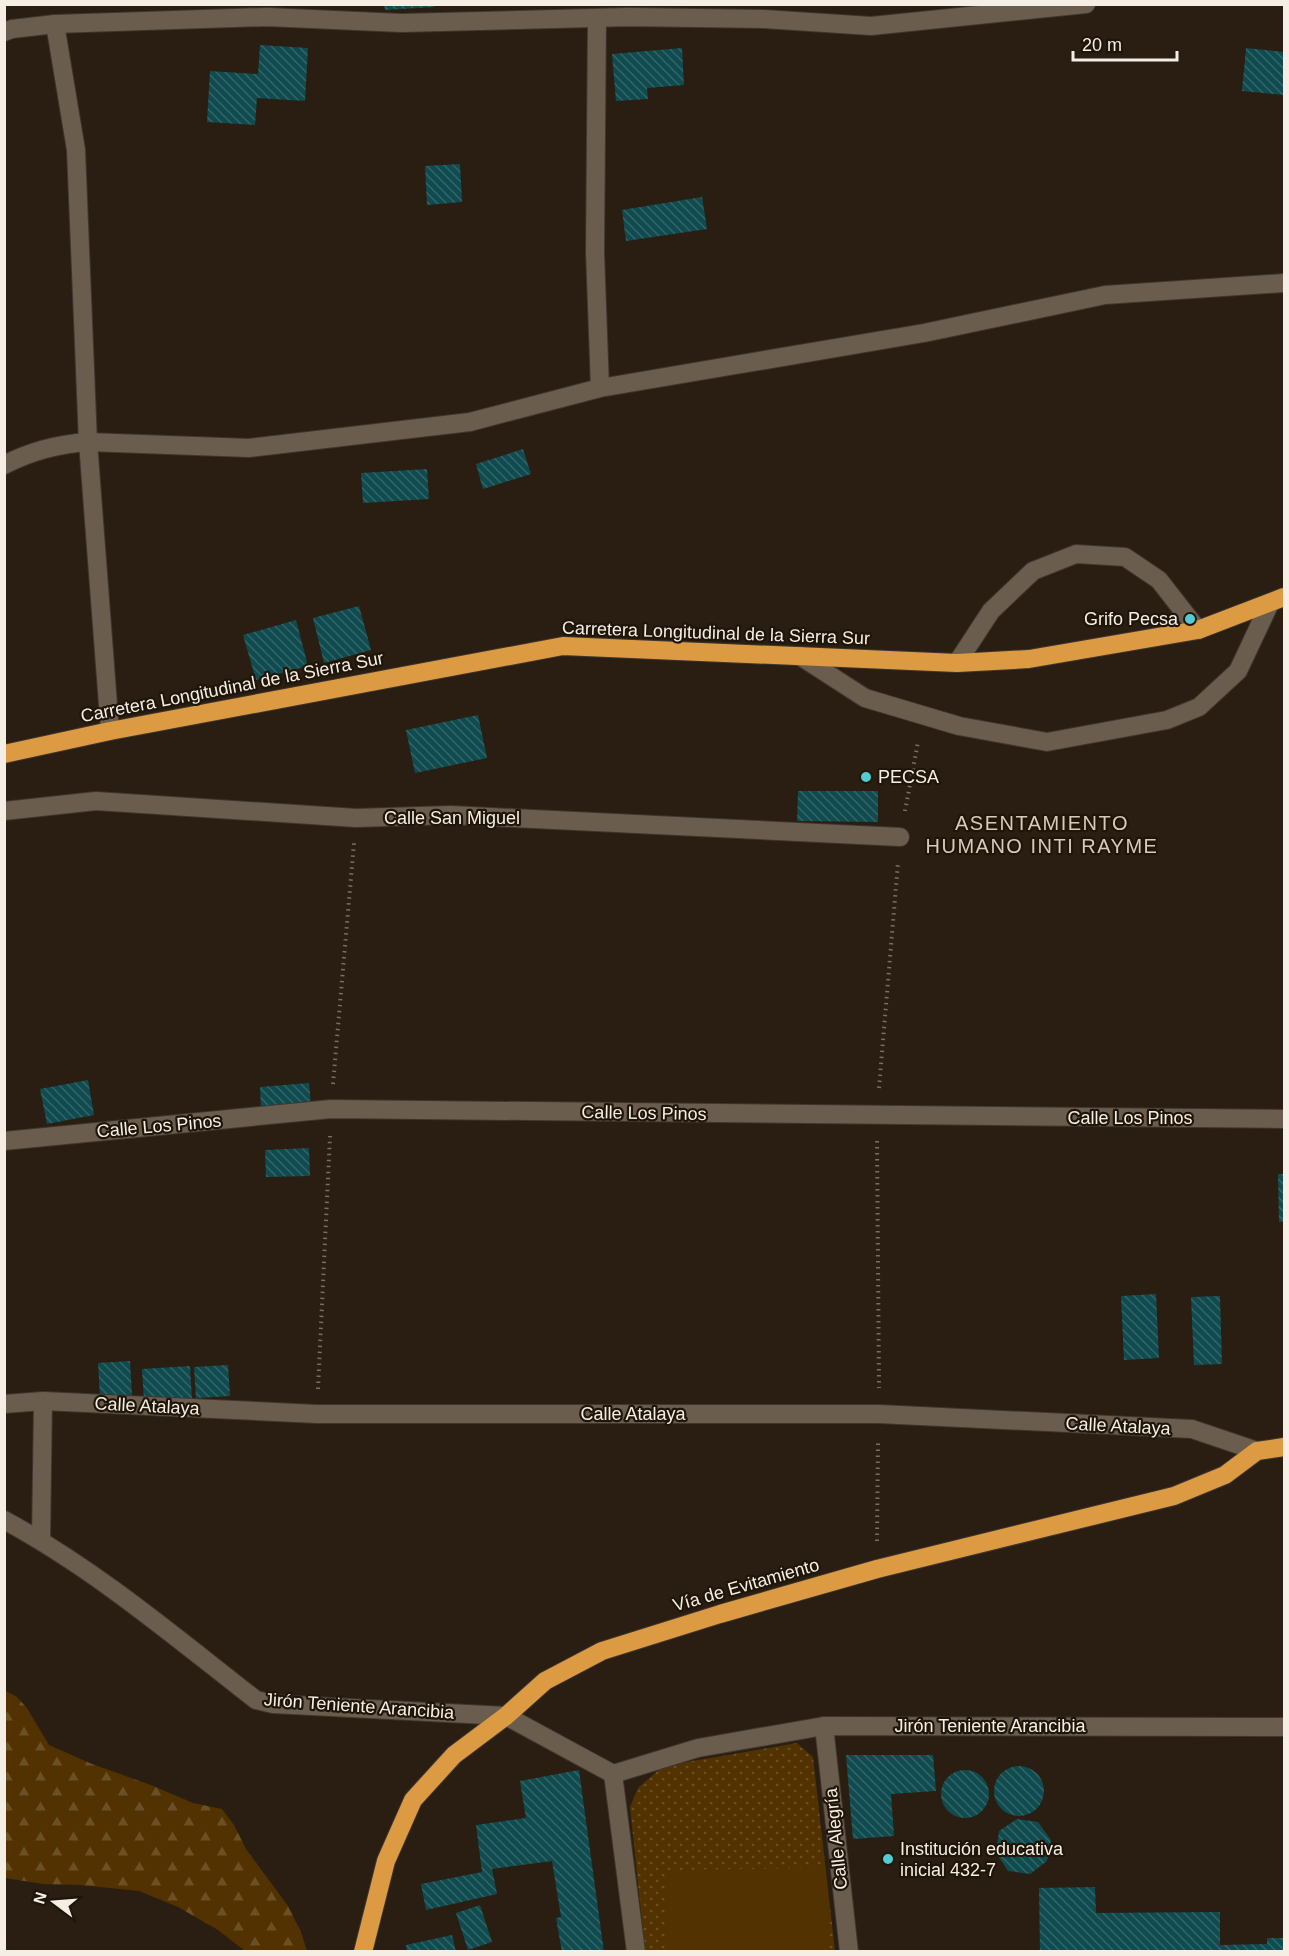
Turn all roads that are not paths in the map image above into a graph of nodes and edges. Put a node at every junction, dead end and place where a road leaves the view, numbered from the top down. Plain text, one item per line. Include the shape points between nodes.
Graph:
1 (1086, 4) edge
2 (266, 11) edge
3 (628, 11) edge
4 (597, 18) junction
5 (55, 24) junction
6 (4, 32) edge
7 (1284, 283) edge
8 (600, 388) junction
9 (88, 442) junction
10 (4, 465) edge
11 (1277, 600) edge
12 (1198, 630) junction
13 (800, 656) junction
14 (957, 663) junction
15 (110, 731) junction
16 (4, 754) edge
17 (4, 811) edge
18 (900, 837) dead end
19 (1284, 1119) edge
20 (4, 1141) edge
21 (44, 1401) junction
22 (4, 1404) edge
23 (1284, 1447) edge
24 (1257, 1451) junction
25 (4, 1520) edge
26 (41, 1540) junction
27 (506, 1716) junction
28 (824, 1726) junction
29 (1284, 1727) edge
30 (613, 1774) junction
31 (363, 1952) edge
32 (636, 1952) edge
33 (849, 1952) edge

1 - 3 street via 871,27
2 - 4 street via 401,23
2 - 5 street
3 - 4 street
4 - 8 street via 595,252
5 - 6 street
5 - 9 street via 76,150
7 - 8 street via 1105,296 924,333
8 - 9 street via 470,422 249,448
9 - 10 street via 29,452
9 - 15 street
11 - 12 highway, Carretera Longitudinal de la Sierra Sur
11 - 13 street via 1238,671 1199,707 1167,720 1047,742 959,726 865,698
12 - 14 highway, Carretera Longitudinal de la Sierra Sur via 1029,659
12 - 14 street via 1159,580 1125,557 1076,554 1033,572 991,611
13 - 14 highway, Carretera Longitudinal de la Sierra Sur
13 - 15 highway, Carretera Longitudinal de la Sierra Sur via 564,646
15 - 16 highway, Carretera Longitudinal de la Sierra Sur
17 - 18 street, Calle San Miguel via 96,801 356,819 451,815
19 - 20 street, Calle Los Pinos via 331,1110
21 - 22 street, Calle Atalaya
21 - 24 street, Calle Atalaya via 317,1414 879,1414 1192,1430
21 - 26 street
23 - 24 highway, Vía de Evitamiento
24 - 27 highway, Vía de Evitamiento via 1225,1475 1174,1496 877,1569 602,1651 545,1681
25 - 26 street, Jirón Teniente Arancibia
26 - 27 street, Jirón Teniente Arancibia via 147,1615 256,1700
27 - 30 street, Jirón Teniente Arancibia
27 - 31 highway, Vía de Evitamiento via 454,1755 413,1800 386,1861
28 - 29 street, Jirón Teniente Arancibia
28 - 30 street, Jirón Teniente Arancibia via 698,1748
28 - 33 street, Calle Alegría
30 - 32 street

